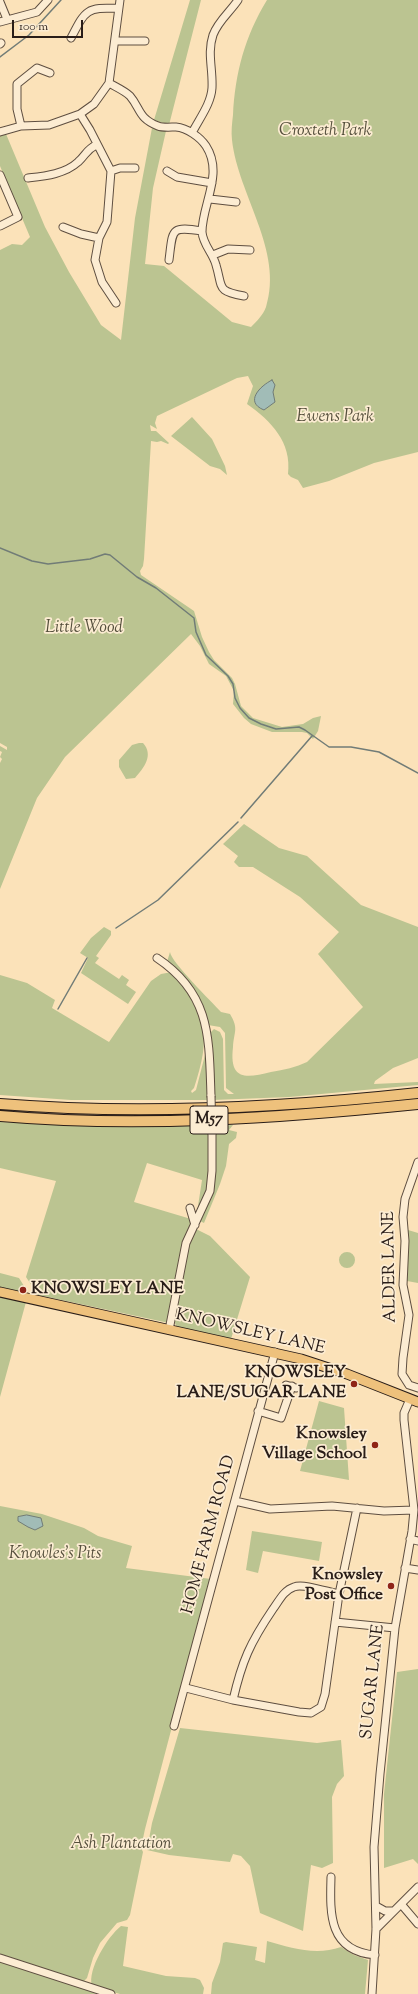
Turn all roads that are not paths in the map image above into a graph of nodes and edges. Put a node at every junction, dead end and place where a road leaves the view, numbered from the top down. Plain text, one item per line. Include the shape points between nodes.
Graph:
1 (48, 0) edge
2 (120, 0) edge
3 (238, 0) edge
4 (0, 2) edge
5 (118, 8) junction
6 (3, 21) edge
7 (72, 38) dead end
8 (116, 41) junction
9 (145, 41) dead end
10 (50, 73) dead end
11 (109, 83) junction
12 (80, 114) junction
13 (21, 126) junction
14 (0, 132) edge
15 (192, 133) junction
16 (96, 145) junction
17 (135, 168) dead end
18 (110, 171) junction
19 (167, 171) dead end
20 (0, 175) edge
21 (28, 178) dead end
22 (212, 183) junction
23 (210, 199) junction
24 (236, 202) dead end
25 (0, 226) edge
26 (64, 227) dead end
27 (202, 231) junction
28 (99, 238) junction
29 (250, 250) dead end
30 (213, 255) junction
31 (169, 260) dead end
32 (244, 296) dead end
33 (116, 303) dead end
34 (157, 958) dead end
35 (418, 1093) edge
36 (0, 1104) edge
37 (418, 1104) edge
38 (0, 1116) edge
39 (418, 1162) edge
40 (190, 1208) dead end
41 (195, 1225) junction
42 (0, 1292) edge
43 (169, 1330) junction
44 (275, 1352) junction
45 (291, 1386) dead end
46 (418, 1388) edge
47 (414, 1401) edge
48 (258, 1411) junction
49 (235, 1501) junction
50 (356, 1508) junction
51 (414, 1510) junction
52 (410, 1539) junction
53 (418, 1541) edge
54 (405, 1568) junction
55 (418, 1570) edge
56 (339, 1594) junction
57 (335, 1622) junction
58 (395, 1628) junction
59 (186, 1688) junction
60 (232, 1700) junction
61 (174, 1726) dead end
62 (330, 1877) dead end
63 (418, 1887) edge
64 (376, 1903) junction
65 (401, 1904) junction
66 (393, 1911) junction
67 (418, 1924) edge
68 (376, 1929) junction
69 (374, 1955) junction
70 (0, 1958) edge
71 (111, 1994) edge
72 (372, 1994) edge

1 - 6 street via 37,12
2 - 5 street
3 - 15 street via 222,19 214,34 209,50 212,89 207,108
4 - 6 street
5 - 7 street via 94,8 86,13
5 - 8 street
8 - 9 street
8 - 11 street
10 - 13 street via 37,68 17,84 17,109
11 - 12 street via 94,104
11 - 15 street via 129,96 141,115 150,121 160,127 178,127
12 - 13 street via 49,125
12 - 16 street
13 - 14 street
15 - 22 street via 206,146 213,163
16 - 18 street
16 - 21 street via 87,150 79,161 67,170
17 - 18 street
18 - 28 street via 106,222
19 - 22 street via 177,177
20 - 25 street via 18,217
22 - 23 street
23 - 24 street
23 - 27 street
26 - 28 street
27 - 30 street via 204,242
27 - 31 street via 181,228 176,230 172,236
28 - 33 street via 95,260 102,282
29 - 30 street via 228,249
30 - 32 street via 220,285 228,293
34 - 41 street, bridge via 182,980 196,1000 205,1021 209,1042 212,1171 210,1191
35 - 36 highway, M57 via 330,1103 187,1110
37 - 38 highway, M57 via 345,1112 191,1122
39 - 46 street, ALDER LANE via 405,1199 403,1217 403,1285 409,1315 402,1374 409,1385
40 - 41 street
41 - 43 street via 186,1243
42 - 43 main road, KNOWSLEY LANE
43 - 44 main road, KNOWSLEY LANE
44 - 47 main road, KNOWSLEY LANE via 347,1374
44 - 48 street, HOME FARM ROAD
45 - 48 street via 280,1421
47 - 51 street, SUGAR LANE via 404,1413
48 - 49 street, HOME FARM ROAD
49 - 50 street via 270,1509 332,1506
49 - 59 street, HOME FARM ROAD
50 - 51 street
50 - 56 street
51 - 52 street, SUGAR LANE
52 - 53 street
52 - 54 street, SUGAR LANE
54 - 55 street
54 - 58 street, SUGAR LANE
56 - 57 street
56 - 60 street via 295,1586 287,1591 254,1636
57 - 58 street
57 - 60 street via 324,1700 318,1709 305,1713
58 - 64 street, SUGAR LANE via 375,1834
59 - 60 street
59 - 61 street, HOME FARM ROAD
62 - 69 street via 330,1916 335,1930 356,1951
63 - 65 street
64 - 66 street via 385,1911
64 - 68 street, SUGAR LANE
65 - 66 street
65 - 67 street
66 - 68 street
68 - 69 street, SUGAR LANE
69 - 72 street, SUGAR LANE
70 - 71 street

